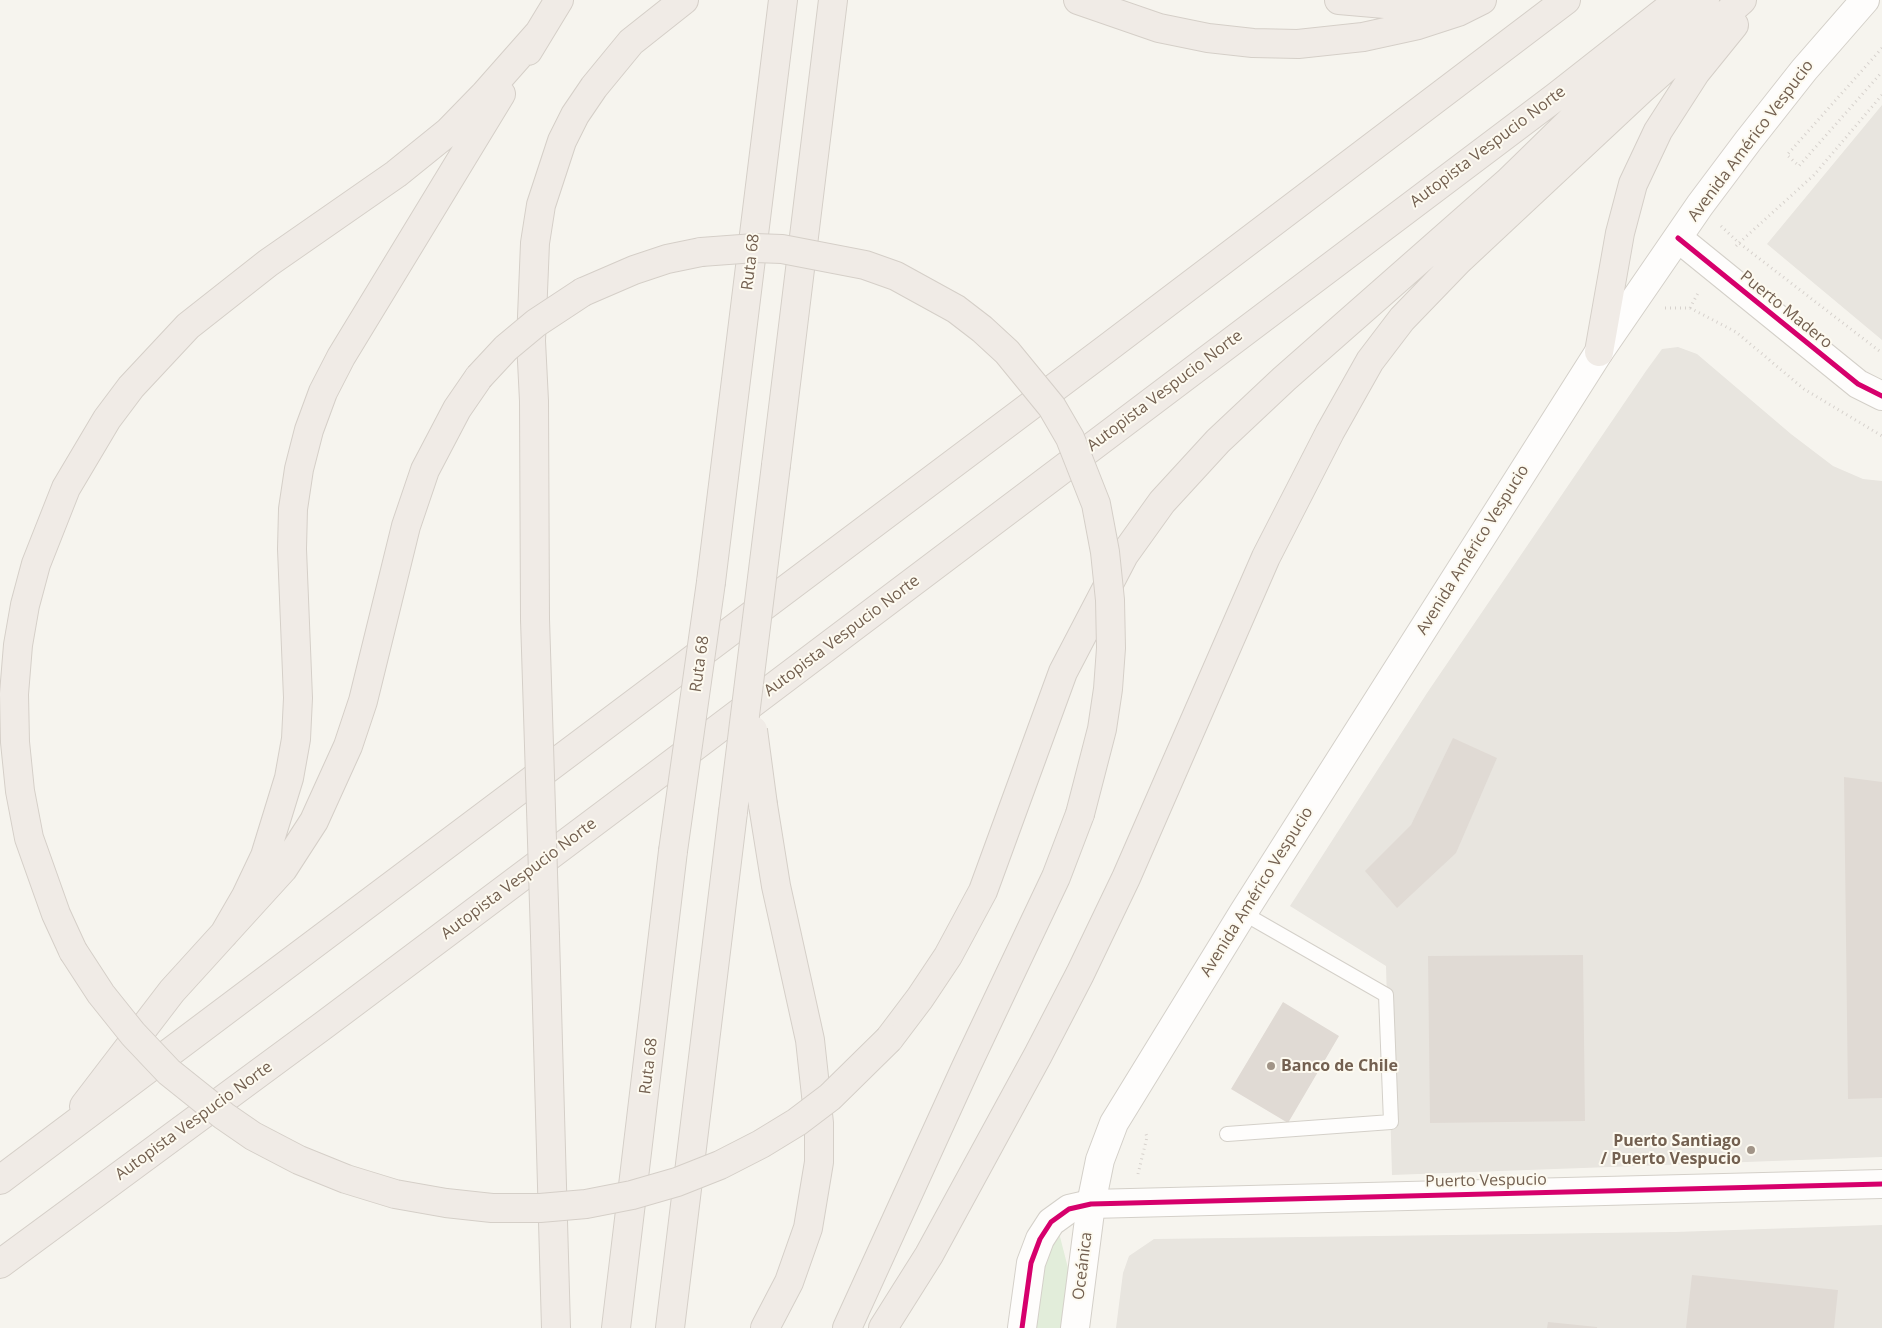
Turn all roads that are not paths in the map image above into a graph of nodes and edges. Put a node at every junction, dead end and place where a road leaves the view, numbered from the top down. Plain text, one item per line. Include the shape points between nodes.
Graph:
1 (559, 0) edge
2 (684, 0) edge
3 (783, 0) edge
4 (834, 0) edge
5 (1078, 0) edge
6 (1339, 0) edge
7 (1445, 0) edge
8 (1482, 0) edge
9 (1566, 0) edge
10 (1679, 0) edge
11 (1705, 0) edge
12 (1742, 0) edge
13 (1753, 0) edge
14 (1864, 0) edge
15 (538, 34) junction
16 (1678, 238) junction
17 (1599, 352) junction
18 (1882, 396) edge
19 (747, 686) junction
20 (1243, 913) junction
21 (224, 934) junction
22 (1114, 1123) joint
23 (65, 1131) junction
24 (1227, 1134) dead end
25 (0, 1180) edge
26 (1882, 1184) edge
27 (1091, 1204) junction
28 (0, 1264) edge
29 (556, 1328) edge
30 (616, 1328) edge
31 (670, 1328) edge
32 (765, 1328) edge
33 (847, 1328) edge
34 (883, 1328) edge
35 (1022, 1328) edge
36 (1075, 1328) edge

1 - 15 highway
2 - 29 highway, bridge via 631,42 575,115 562,141 541,205 534,243 531,341 535,619
3 - 30 highway, Ruta 68, bridge
4 - 19 highway, bridge
5 - 8 highway via 1159,28 1208,38 1298,44 1363,37 1418,25
6 - 7 highway via 1385,4
9 - 23 highway
10 - 28 highway, Autopista Vespucio Norte via 1557,96 669,766
11 - 15 highway, bridge via 1590,102 1509,180 1284,379 1212,447 1162,502 1124,555 1063,672 1004,839 979,899 948,956 889,1039 830,1097 797,1122 720,1165 677,1182 586,1204 492,1208 396,1194 299,1160 253,1136 224,1116 169,1072 133,1034 73,951 29,838 14,742 14,694 18,645 36,564 66,488 107,419 131,387 188,326 268,263 396,174 448,132
12 - 34 highway via 1458,261 1402,319 1370,361 1266,557 1126,878 1076,982 929,1255
13 - 17 highway via 1696,72 1658,132 1634,184 1620,233
14 - 16 main road, Avenida Américo Vespucio via 1804,70
15 - 21 highway via 341,357 309,430 293,509 298,698 293,758 279,817 265,856
16 - 17 main road, Avenida Américo Vespucio
16 - 18 main road, Puerto Madero via 1858,384
17 - 20 main road, Avenida Américo Vespucio
19 - 31 highway, bridge
19 - 32 highway, bridge via 776,886 810,1040 820,1123 819,1162 808,1228 789,1282
20 - 22 main road, Avenida Américo Vespucio
20 - 24 lane via 1386,995 1391,1122
21 - 23 highway via 172,991
21 - 33 highway, bridge via 298,850 330,791 363,702 406,526 421,479 447,426 480,377 506,348 536,323 583,292 634,270 701,252 782,249 864,265 896,276 956,309 1007,352 1052,407 1077,454 1096,504 1106,552 1111,648 1108,688 1102,729 1080,814 1056,877
22 - 27 main road, Oceánica via 1100,1160
23 - 25 highway
26 - 27 main road, Puerto Vespucio
27 - 35 main road, Oceánica via 1069,1209 1051,1222 1040,1238 1031,1263
27 - 36 main road, Oceánica

